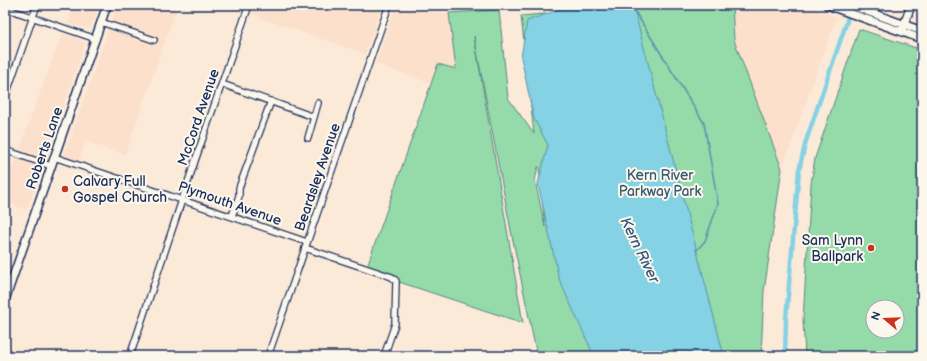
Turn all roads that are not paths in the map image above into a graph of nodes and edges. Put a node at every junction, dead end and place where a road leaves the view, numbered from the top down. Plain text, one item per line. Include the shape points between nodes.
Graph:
1 (37, 5) edge
2 (107, 5) edge
3 (249, 5) edge
4 (389, 5) edge
5 (827, 5) edge
6 (850, 5) edge
7 (911, 5) edge
8 (5, 8) edge
9 (859, 13) junction
10 (32, 17) junction
11 (101, 22) junction
12 (904, 24) junction
13 (922, 30) edge
14 (902, 32) junction
15 (96, 39) junction
16 (922, 39) edge
17 (154, 40) dead end
18 (222, 84) junction
19 (5, 98) edge
20 (271, 101) junction
21 (318, 103) dead end
22 (314, 117) junction
23 (308, 138) dead end
24 (5, 150) edge
25 (54, 157) junction
26 (51, 166) junction
27 (183, 200) junction
28 (232, 216) junction
29 (306, 245) junction
30 (5, 300) edge
31 (130, 356) edge
32 (268, 356) edge
33 (384, 356) edge

1 - 10 street
2 - 11 main road, Roberts Lane
3 - 18 street, McCord Avenue
4 - 29 street, Beardsley Avenue
5 - 9 main road
6 - 9 main road
7 - 12 main road
8 - 10 street
9 - 12 main road
9 - 14 main road
10 - 15 street
10 - 19 street
11 - 15 main road, Roberts Lane
11 - 17 street
12 - 13 main road
12 - 14 main road
14 - 16 main road
15 - 25 main road, Roberts Lane
18 - 20 street
18 - 27 street, McCord Avenue
20 - 22 street
20 - 28 street via 239,188
21 - 22 street
22 - 23 street
24 - 26 street
25 - 26 main road, Roberts Lane
25 - 27 street, Plymouth Avenue
26 - 30 main road, Roberts Lane
27 - 28 street, Plymouth Avenue
27 - 31 street, McCord Avenue
28 - 29 street, Plymouth Avenue
29 - 32 street, Beardsley Avenue
29 - 33 street, Plymouth Avenue via 392,277 396,281 395,324

